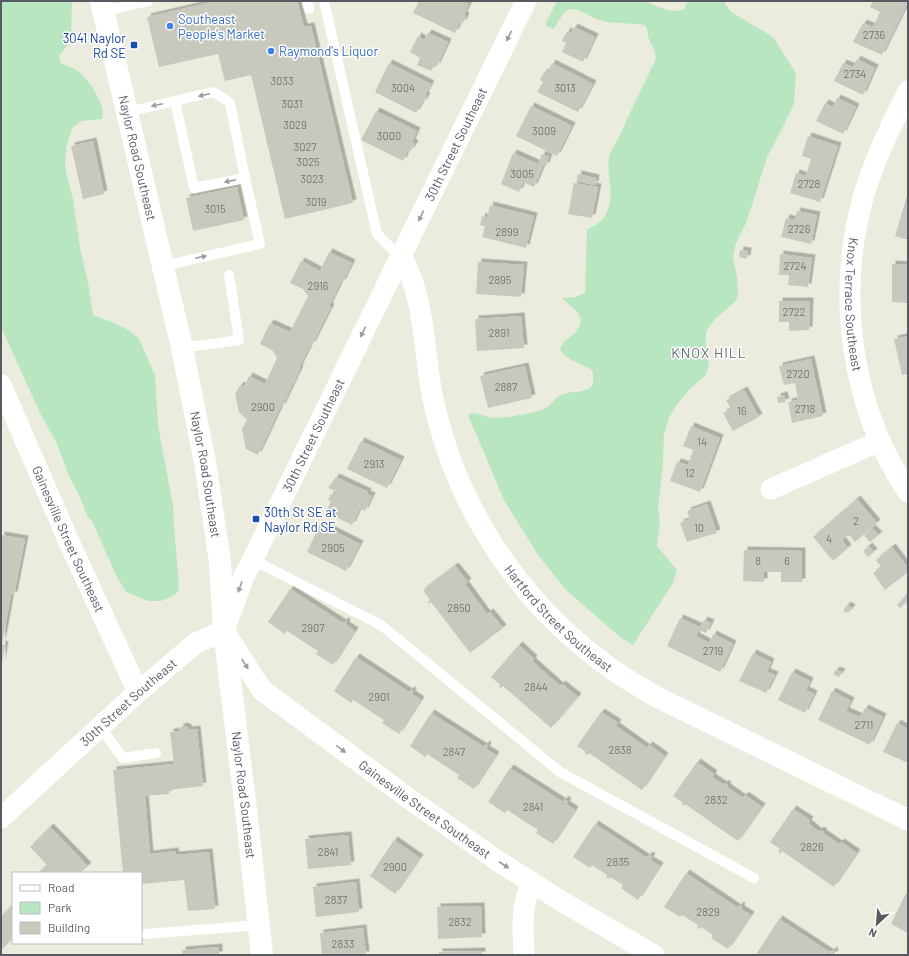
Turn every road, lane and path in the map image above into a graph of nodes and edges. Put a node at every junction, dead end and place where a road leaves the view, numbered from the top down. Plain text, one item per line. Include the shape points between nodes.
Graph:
1 (148, 1) edge
2 (324, 1) edge
3 (526, 1) edge
4 (102, 6) edge
5 (908, 92) edge
6 (175, 101) junction
7 (127, 112) junction
8 (245, 178) junction
9 (401, 256) junction
10 (163, 266) junction
11 (230, 275) dead end
12 (182, 348) junction
13 (1, 385) edge
14 (880, 440) junction
15 (772, 489) dead end
16 (908, 492) edge
17 (253, 560) junction
18 (224, 631) junction
19 (138, 692) junction
20 (100, 727) junction
21 (156, 753) dead end
22 (1, 818) edge
23 (908, 820) edge
24 (754, 878) dead end
25 (532, 883) junction
26 (259, 925) junction
27 (146, 934) dead end
28 (262, 955) edge
29 (524, 955) edge
30 (654, 955) edge

1 - 4 lane
2 - 9 lane via 377,234
3 -> 9 street, 30th Street Southeast
4 - 7 main road, Naylor Road Southeast
5 - 14 street, Knox Terrace Southeast via 879,153 863,198 850,282 852,334 857,363 868,407
6 -> 7 lane
8 -> 6 lane via 230,103 213,92
8 -> 6 lane via 194,188
7 - 10 main road, Naylor Road Southeast
10 -> 8 lane via 260,244
9 -> 17 street, 30th Street Southeast
9 - 23 street, Hartford Street Southeast via 418,296 434,400 452,461 483,528 524,589 557,624 627,680
10 - 12 main road, Naylor Road Southeast
11 - 12 lane via 239,340
12 - 18 main road, Naylor Road Southeast via 215,525
13 - 19 street, Gainesville Street Southeast
14 - 15 street
14 - 16 street, Knox Terrace Southeast
17 -> 18 street, 30th Street Southeast via 244,576
17 - 24 lane via 381,626 560,772
18 - 19 street, 30th Street Southeast via 196,643
18 -> 25 street, Gainesville Street Southeast via 262,690 408,798
18 - 26 main road, Naylor Road Southeast
19 - 20 street, 30th Street Southeast
20 - 21 lane via 123,758
20 - 22 street, 30th Street Southeast
25 - 29 street via 525,898 522,914
25 - 30 street, Gainesville Street Southeast
26 - 27 lane
26 - 28 main road, Naylor Road Southeast

